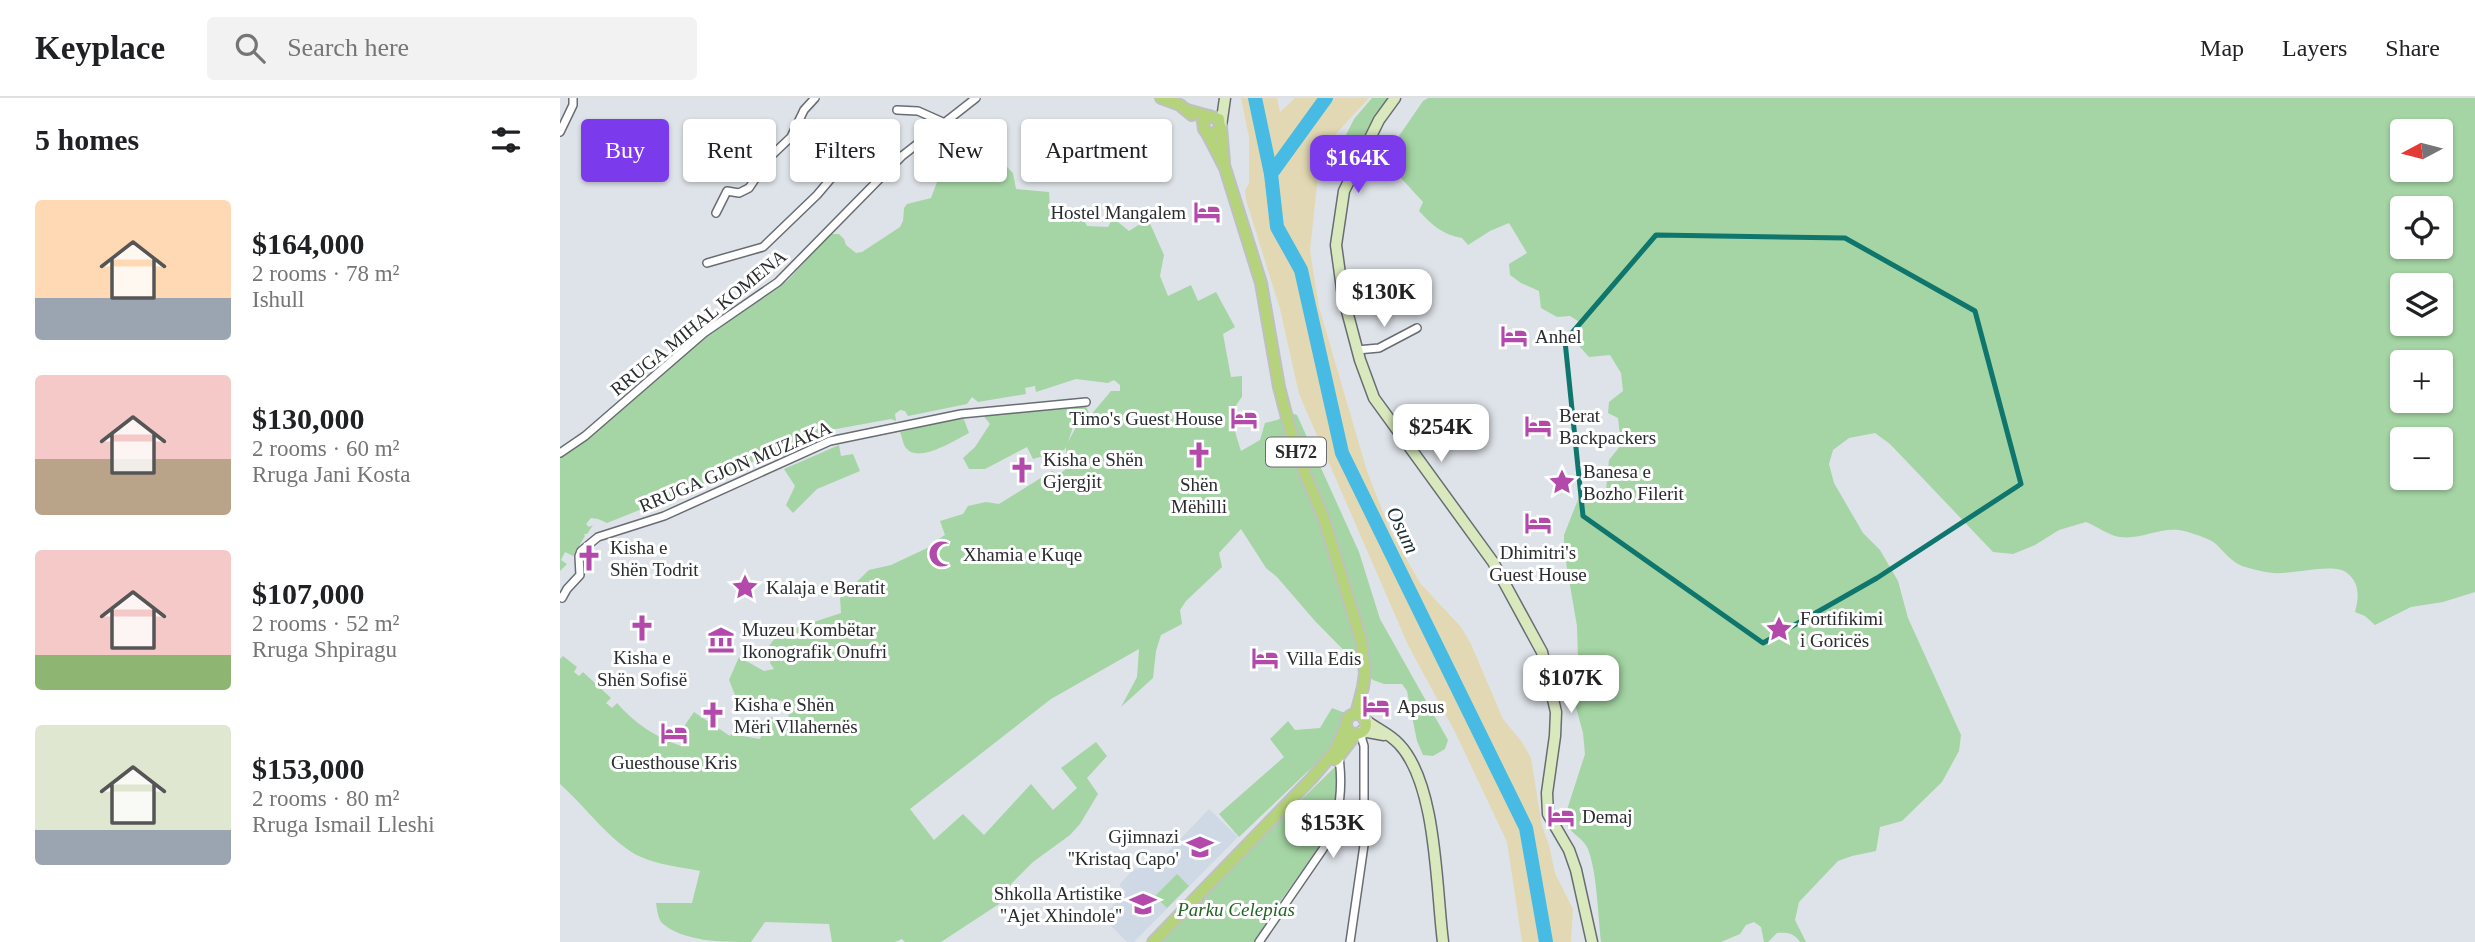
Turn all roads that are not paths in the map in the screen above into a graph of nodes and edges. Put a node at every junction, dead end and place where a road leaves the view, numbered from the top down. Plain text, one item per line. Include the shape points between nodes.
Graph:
1 (573, 98) edge
2 (816, 98) edge
3 (976, 98) edge
4 (1161, 98) edge
5 (1224, 98) edge
6 (1395, 98) edge
7 (897, 110) dead end
8 (1187, 110) junction
9 (1210, 116) junction
10 (936, 119) edge
11 (950, 119) edge
12 (1221, 127) junction
13 (1205, 130) junction
14 (560, 132) edge
15 (914, 147) edge
16 (902, 156) junction
17 (1225, 168) junction
18 (716, 212) dead end
19 (707, 263) dead end
20 (1417, 328) dead end
21 (1357, 350) junction
22 (1086, 402) dead end
23 (560, 453) edge
24 (561, 598) edge
25 (1360, 716) junction
26 (1346, 726) junction
27 (1359, 732) junction
28 (1392, 737) junction
29 (1339, 757) junction
30 (1266, 826) junction
31 (1153, 942) edge
32 (1259, 942) edge
33 (1350, 942) edge
34 (1443, 942) edge
35 (1592, 942) edge

1 - 14 street
2 - 18 street via 750,187 739,193 727,191
3 - 11 street, RRUGA MIHAL KOMENA
4 - 8 main road, SH72
5 - 9 street
5 - 12 street
6 - 21 street via 1361,152 1346,184 1340,213 1338,274
7 - 10 street via 918,111
8 - 9 main road, SH72
8 - 13 main road, SH72
9 - 12 main road via 1219,119
9 - 13 main road via 1203,122
12 - 13 main road via 1216,133
12 - 17 main road, SH72
13 - 17 main road, SH72
15 - 16 street, RRUGA MIHAL KOMENA
16 - 19 street via 834,175 764,247
16 - 23 street, RRUGA MIHAL KOMENA via 778,282 704,333
17 - 25 main road, SH72 via 1261,284 1291,438 1324,519 1361,640 1365,673
20 - 21 street via 1378,348
21 - 35 street via 1374,398 1482,547 1538,644 1556,725 1548,814 1576,870
22 - 24 street, RRUGA GJON MUZAKA via 961,414 830,441 664,516 598,537 581,551 580,575
25 - 26 main road, SH72 via 1347,719
25 - 27 main road, SH72 via 1365,725
25 - 28 street
26 - 27 main road via 1350,732
26 - 30 main road, SH72 via 1329,758
27 - 28 street
27 - 29 main road, SH72
27 - 33 street via 1364,746 1364,845
28 - 34 street via 1421,779
29 - 30 main road, SH72 via 1280,818
29 - 32 street via 1341,781 1332,832
30 - 31 main road, SH72

